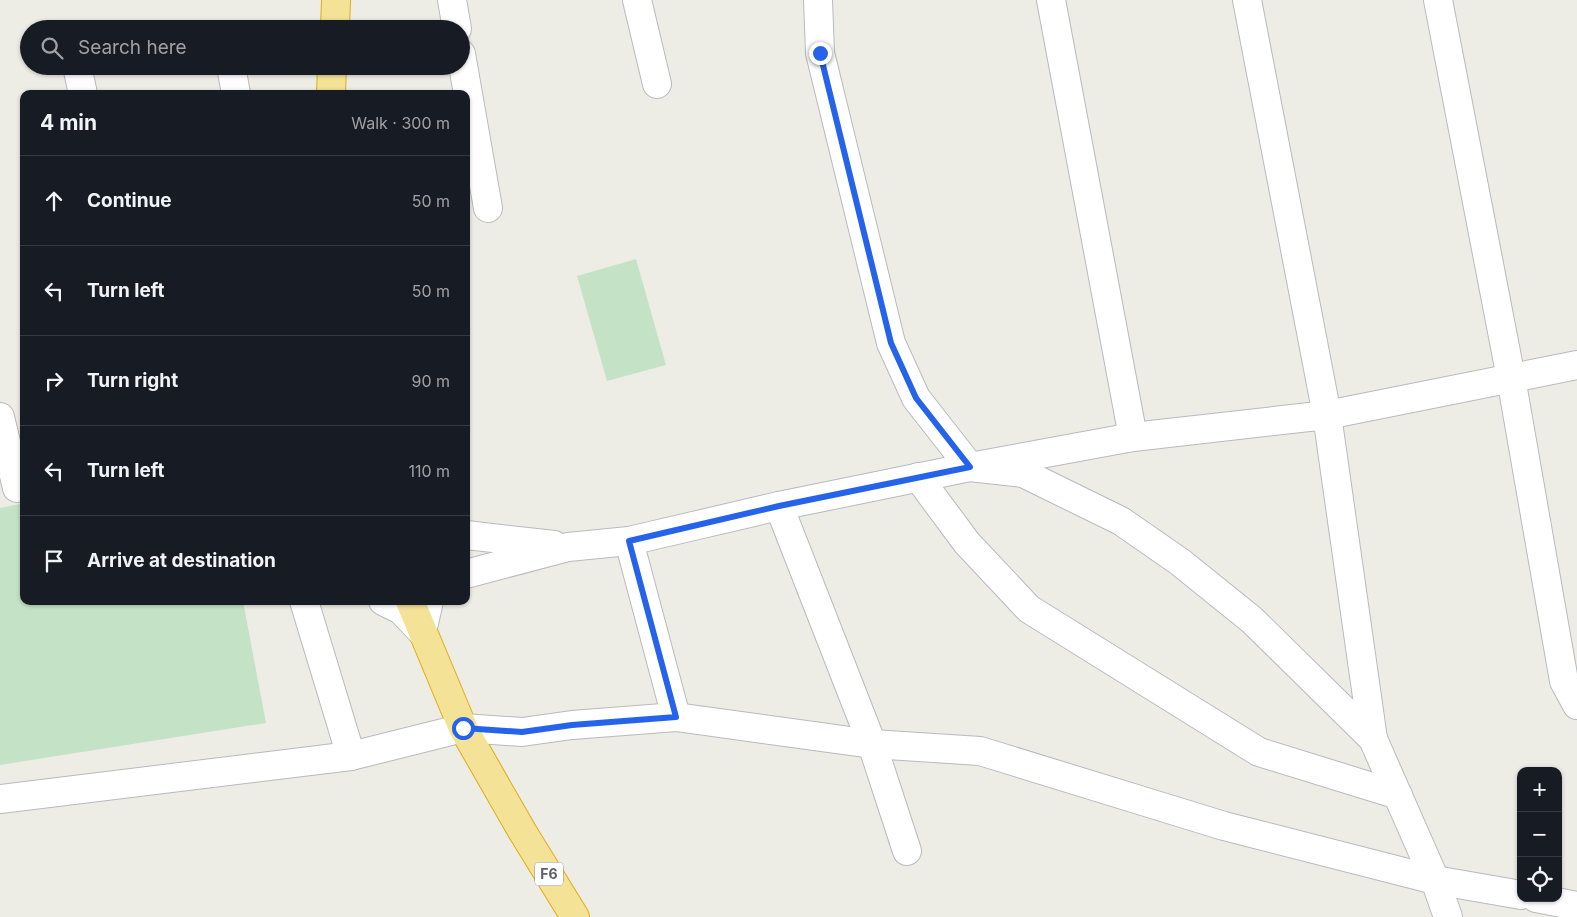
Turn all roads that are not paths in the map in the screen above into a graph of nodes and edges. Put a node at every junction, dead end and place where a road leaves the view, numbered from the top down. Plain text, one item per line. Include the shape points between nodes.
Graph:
1 (336, 0) edge
2 (452, 0) edge
3 (637, 0) edge
4 (818, 0) edge
5 (1051, 0) edge
6 (1247, 0) edge
7 (1438, 0) edge
8 (335, 20) edge
9 (455, 20) edge
10 (79, 75) edge
11 (233, 75) edge
12 (332, 75) edge
13 (465, 75) edge
14 (657, 84) dead end
15 (82, 90) edge
16 (235, 90) edge
17 (331, 90) edge
18 (467, 90) edge
19 (470, 105) edge
20 (488, 208) dead end
21 (1577, 365) edge
22 (1511, 378) junction
23 (1327, 415) junction
24 (0, 417) edge
25 (1133, 436) junction
26 (970, 467) junction
27 (918, 477) junction
28 (13, 488) edge
29 (779, 506) junction
30 (470, 535) edge
31 (629, 541) junction
32 (568, 547) junction
33 (470, 573) edge
34 (305, 605) edge
35 (391, 605) edge
36 (412, 605) edge
37 (428, 605) edge
38 (422, 632) junction
39 (1577, 705) edge
40 (676, 717) junction
41 (463, 728) junction
42 (1373, 738) junction
43 (872, 744) junction
44 (351, 756) junction
45 (1398, 795) junction
46 (0, 799) edge
47 (906, 851) dead end
48 (1435, 880) junction
49 (1517, 895) edge
50 (1556, 902) edge
51 (1577, 906) edge
52 (575, 917) edge
53 (1448, 917) edge

1 - 8 highway
2 - 9 street
3 - 14 street
4 - 26 street via 820,53 891,343 916,398
5 - 25 street
6 - 23 street
7 - 22 street
10 - 15 street
11 - 16 street
12 - 17 highway
13 - 18 street
19 - 20 street
21 - 22 street
22 - 23 street
22 - 39 street via 1564,681
23 - 25 street
23 - 42 street
24 - 28 street
25 - 26 street
26 - 27 street
26 - 42 street via 1023,474 1121,521 1180,562 1252,620
27 - 29 street
27 - 45 street via 967,543 1029,609 1259,752
29 - 31 street
29 - 43 street
30 - 32 street
31 - 32 street
31 - 40 street
32 - 33 street
34 - 44 street
35 - 38 street via 401,610
36 - 38 highway, F6
37 - 38 street
38 - 41 highway, F6
40 - 41 street via 522,732
40 - 43 street
41 - 44 street
41 - 52 highway, F6
42 - 45 street
43 - 47 street
43 - 48 street via 980,751 1224,826
44 - 46 street
45 - 48 street
48 - 49 street
48 - 53 street
50 - 51 street

